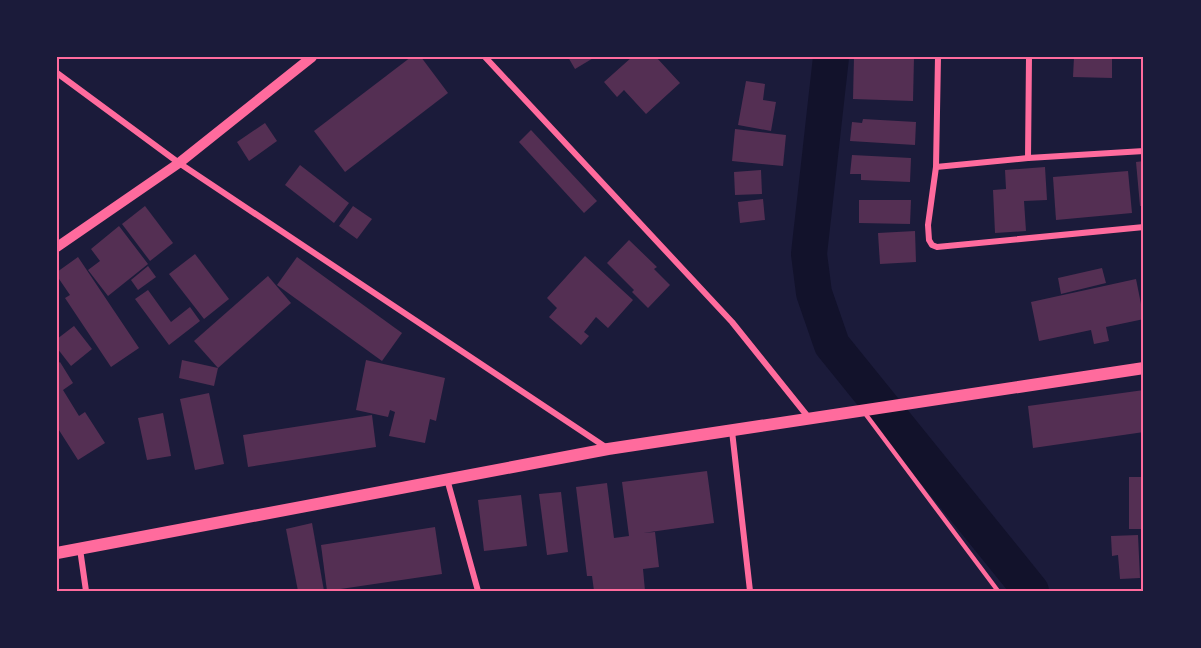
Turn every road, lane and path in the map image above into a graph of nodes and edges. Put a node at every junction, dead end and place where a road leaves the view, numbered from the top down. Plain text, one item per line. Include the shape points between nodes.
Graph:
1 (312, 57) edge
2 (485, 57) edge
3 (938, 57) edge
4 (1029, 57) edge
5 (57, 73) edge
6 (1144, 151) edge
7 (1028, 158) junction
8 (178, 163) junction
9 (936, 167) junction
10 (1144, 227) edge
11 (57, 247) edge
12 (1144, 368) edge
13 (869, 409) junction
14 (809, 419) junction
15 (732, 431) junction
16 (608, 448) junction
17 (447, 478) junction
18 (80, 549) junction
19 (57, 553) edge
20 (86, 591) edge
21 (478, 591) edge
22 (750, 591) edge
23 (998, 591) edge

1 - 8 street
2 - 14 street via 732,322
3 - 9 street
4 - 7 street
5 - 8 street
6 - 7 street
7 - 9 street
8 - 11 street
8 - 16 street
9 - 10 street via 928,233 932,245 937,247
12 - 13 main road
13 - 14 main road
13 - 23 lane
14 - 15 main road
15 - 16 main road
15 - 22 street
16 - 17 main road
17 - 18 main road
17 - 21 street
18 - 19 main road
18 - 20 street

